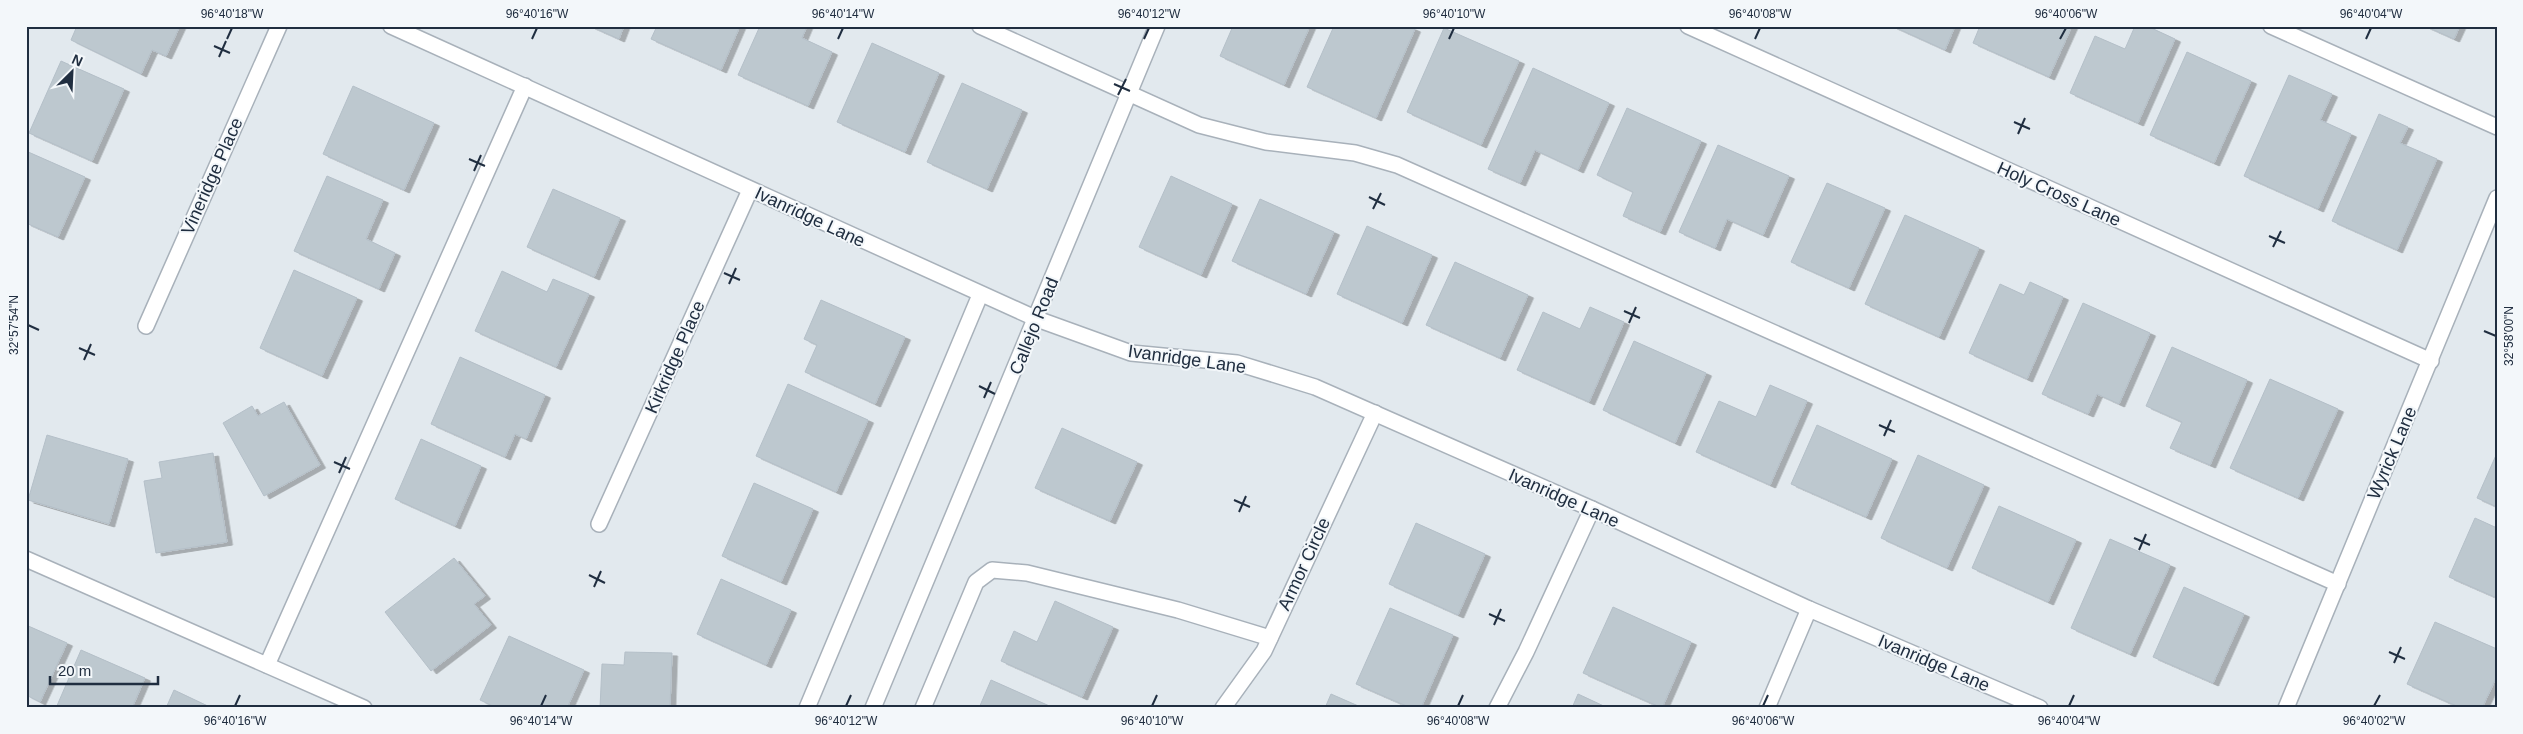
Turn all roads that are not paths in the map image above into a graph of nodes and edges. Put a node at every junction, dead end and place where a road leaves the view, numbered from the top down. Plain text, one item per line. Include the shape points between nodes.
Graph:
1 (279, 26) edge
2 (391, 26) edge
3 (980, 26) edge
4 (1157, 26) edge
5 (1688, 26) edge
6 (2271, 26) edge
7 (525, 86) junction
8 (1129, 93) junction
9 (2497, 127) edge
10 (750, 190) junction
11 (2497, 198) edge
12 (980, 294) junction
13 (1037, 319) junction
14 (146, 326) dead end
15 (2431, 361) junction
16 (1375, 413) junction
17 (1592, 509) junction
18 (599, 524) dead end
19 (26, 559) edge
20 (2338, 584) junction
21 (1809, 609) junction
22 (1270, 638) junction
23 (267, 665) junction
24 (2035, 707) edge
25 (364, 708) edge
26 (807, 708) edge
27 (873, 708) edge
28 (923, 708) edge
29 (1223, 708) edge
30 (1497, 708) edge
31 (1766, 708) edge
32 (2286, 708) edge

1 - 14 street, Vineridge Place
2 - 7 street, Ivanridge Lane
3 - 8 street
4 - 8 street, Callejo Road
5 - 15 street, Holy Cross Lane
6 - 9 street
7 - 10 street, Ivanridge Lane
7 - 23 street
8 - 13 street, Callejo Road
8 - 20 street via 1199,125 1266,142 1354,153 1397,165
10 - 12 street, Ivanridge Lane
10 - 18 street, Kirkridge Place
11 - 15 street, Wyrick Lane
12 - 13 street, Ivanridge Lane
12 - 26 street
13 - 16 street, Ivanridge Lane via 1131,353 1237,363 1315,387
13 - 27 street, Callejo Road
15 - 20 street, Wyrick Lane
16 - 17 street, Ivanridge Lane
16 - 22 street, Armor Circle
17 - 21 street, Ivanridge Lane
17 - 30 street
19 - 23 street
20 - 32 street, Wyrick Lane
21 - 24 street, Ivanridge Lane
21 - 31 street
22 - 28 street via 1075,584 1028,573 992,570 976,582
22 - 29 street, Armor Circle
23 - 25 street

